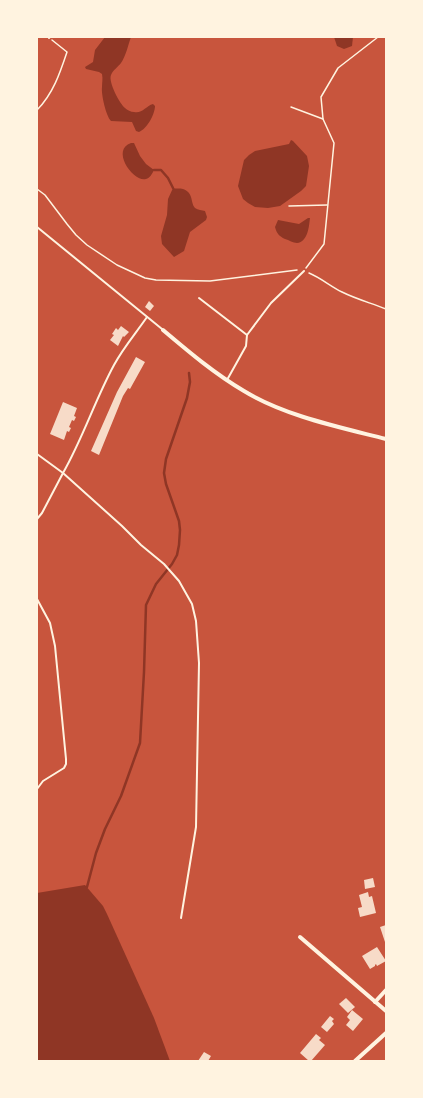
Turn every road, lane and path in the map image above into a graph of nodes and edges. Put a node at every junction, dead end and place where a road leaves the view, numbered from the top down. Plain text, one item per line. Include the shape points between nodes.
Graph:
1 (378, 37) edge
2 (50, 38) edge
3 (291, 107) dead end
4 (37, 110) edge
5 (324, 119) junction
6 (37, 189) edge
7 (328, 205) junction
8 (289, 206) dead end
9 (37, 227) edge
10 (304, 271) junction
11 (199, 298) dead end
12 (386, 309) edge
13 (147, 317) junction
14 (163, 330) joint
15 (247, 335) junction
16 (227, 380) junction
17 (386, 438) edge
18 (37, 454) edge
19 (63, 473) junction
20 (37, 519) edge
21 (37, 598) edge
22 (37, 789) edge
23 (181, 918) dead end
24 (300, 937) dead end
25 (386, 990) edge
26 (375, 1002) junction
27 (386, 1011) edge
28 (386, 1033) edge
29 (355, 1061) edge

1 - 5 path via 338,68 321,96
2 - 4 path via 67,52 57,81
3 - 5 path
5 - 7 path via 334,142
6 - 10 path via 87,245 117,265 145,278 210,282
7 - 8 path
7 - 10 path via 324,244
9 - 13 lane
10 - 12 path via 341,292
10 - 15 lane via 271,302
11 - 15 lane
13 - 14 lane
13 - 19 lane via 114,364 75,453
14 - 16 street
15 - 16 lane via 246,346
16 - 17 street via 245,392 279,408
18 - 19 lane
19 - 20 lane
19 - 23 lane via 141,546 164,564 179,581 192,604 199,663 196,827
21 - 22 lane via 50,622 66,759 64,768 44,781
24 - 26 street
25 - 26 street
26 - 27 street
28 - 29 street

